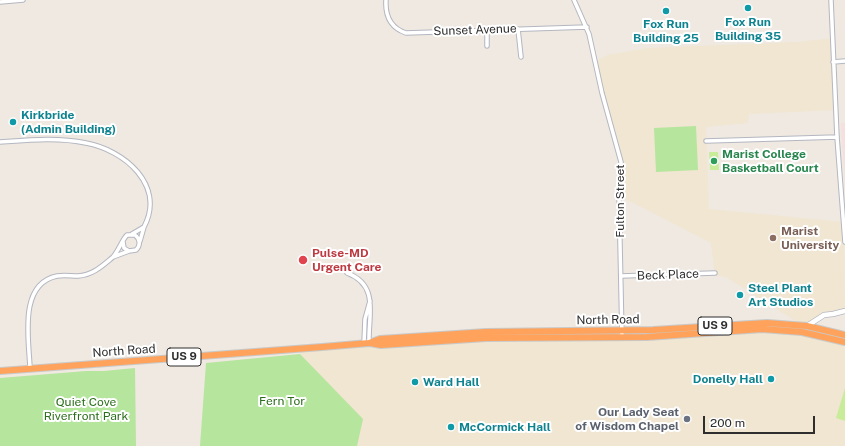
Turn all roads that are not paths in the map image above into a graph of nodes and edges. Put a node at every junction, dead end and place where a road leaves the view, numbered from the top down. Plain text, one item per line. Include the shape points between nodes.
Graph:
1 (24, 0) edge
2 (386, 0) edge
3 (831, 0) edge
4 (2, 1) edge
5 (574, 1) edge
6 (587, 27) junction
7 (518, 29) junction
8 (487, 30) junction
9 (487, 46) dead end
10 (520, 57) dead end
11 (845, 61) edge
12 (833, 62) junction
13 (837, 137) junction
14 (706, 141) dead end
15 (0, 142) edge
16 (144, 227) junction
17 (132, 234) junction
18 (122, 242) junction
19 (140, 242) junction
20 (845, 242) edge
21 (129, 251) junction
22 (113, 257) junction
23 (347, 273) dead end
24 (715, 273) dead end
25 (621, 276) junction
26 (845, 311) edge
27 (807, 326) junction
28 (622, 334) junction
29 (845, 335) edge
30 (845, 342) edge
31 (366, 343) junction
32 (30, 368) junction
33 (0, 371) edge

1 - 4 street
2 - 8 street, Sunset Avenue via 387,16 399,31 406,33
3 - 12 street
5 - 6 street, Fulton Street
6 - 7 street, Sunset Avenue
6 - 25 street, Fulton Street via 621,162
7 - 8 street, Sunset Avenue
7 - 10 street
8 - 9 street
11 - 12 street
12 - 13 street
13 - 14 street
13 - 20 street
15 - 16 street via 72,141 93,145 114,154 135,169 149,189 150,206
16 - 17 street
16 - 19 street
17 - 18 street via 125,237
17 - 19 street
18 - 21 street via 124,248
18 - 22 street
19 - 21 street via 136,250
21 - 22 street
22 - 32 street via 96,271 58,276 41,284 36,290 28,315
23 - 31 street via 362,282 368,292 371,306
24 - 25 street, Beck Place
25 - 28 street, Fulton Street
26 - 27 street via 826,314
27 - 28 highway, North Road / US 9 via 760,323
27 - 29 highway, US 9
28 - 30 highway, North Road / US 9 via 669,336 755,329 802,332
28 - 31 highway, North Road / US 9 via 466,332 380,339
31 - 32 highway, North Road / US 9
32 - 33 highway, North Road / US 9

